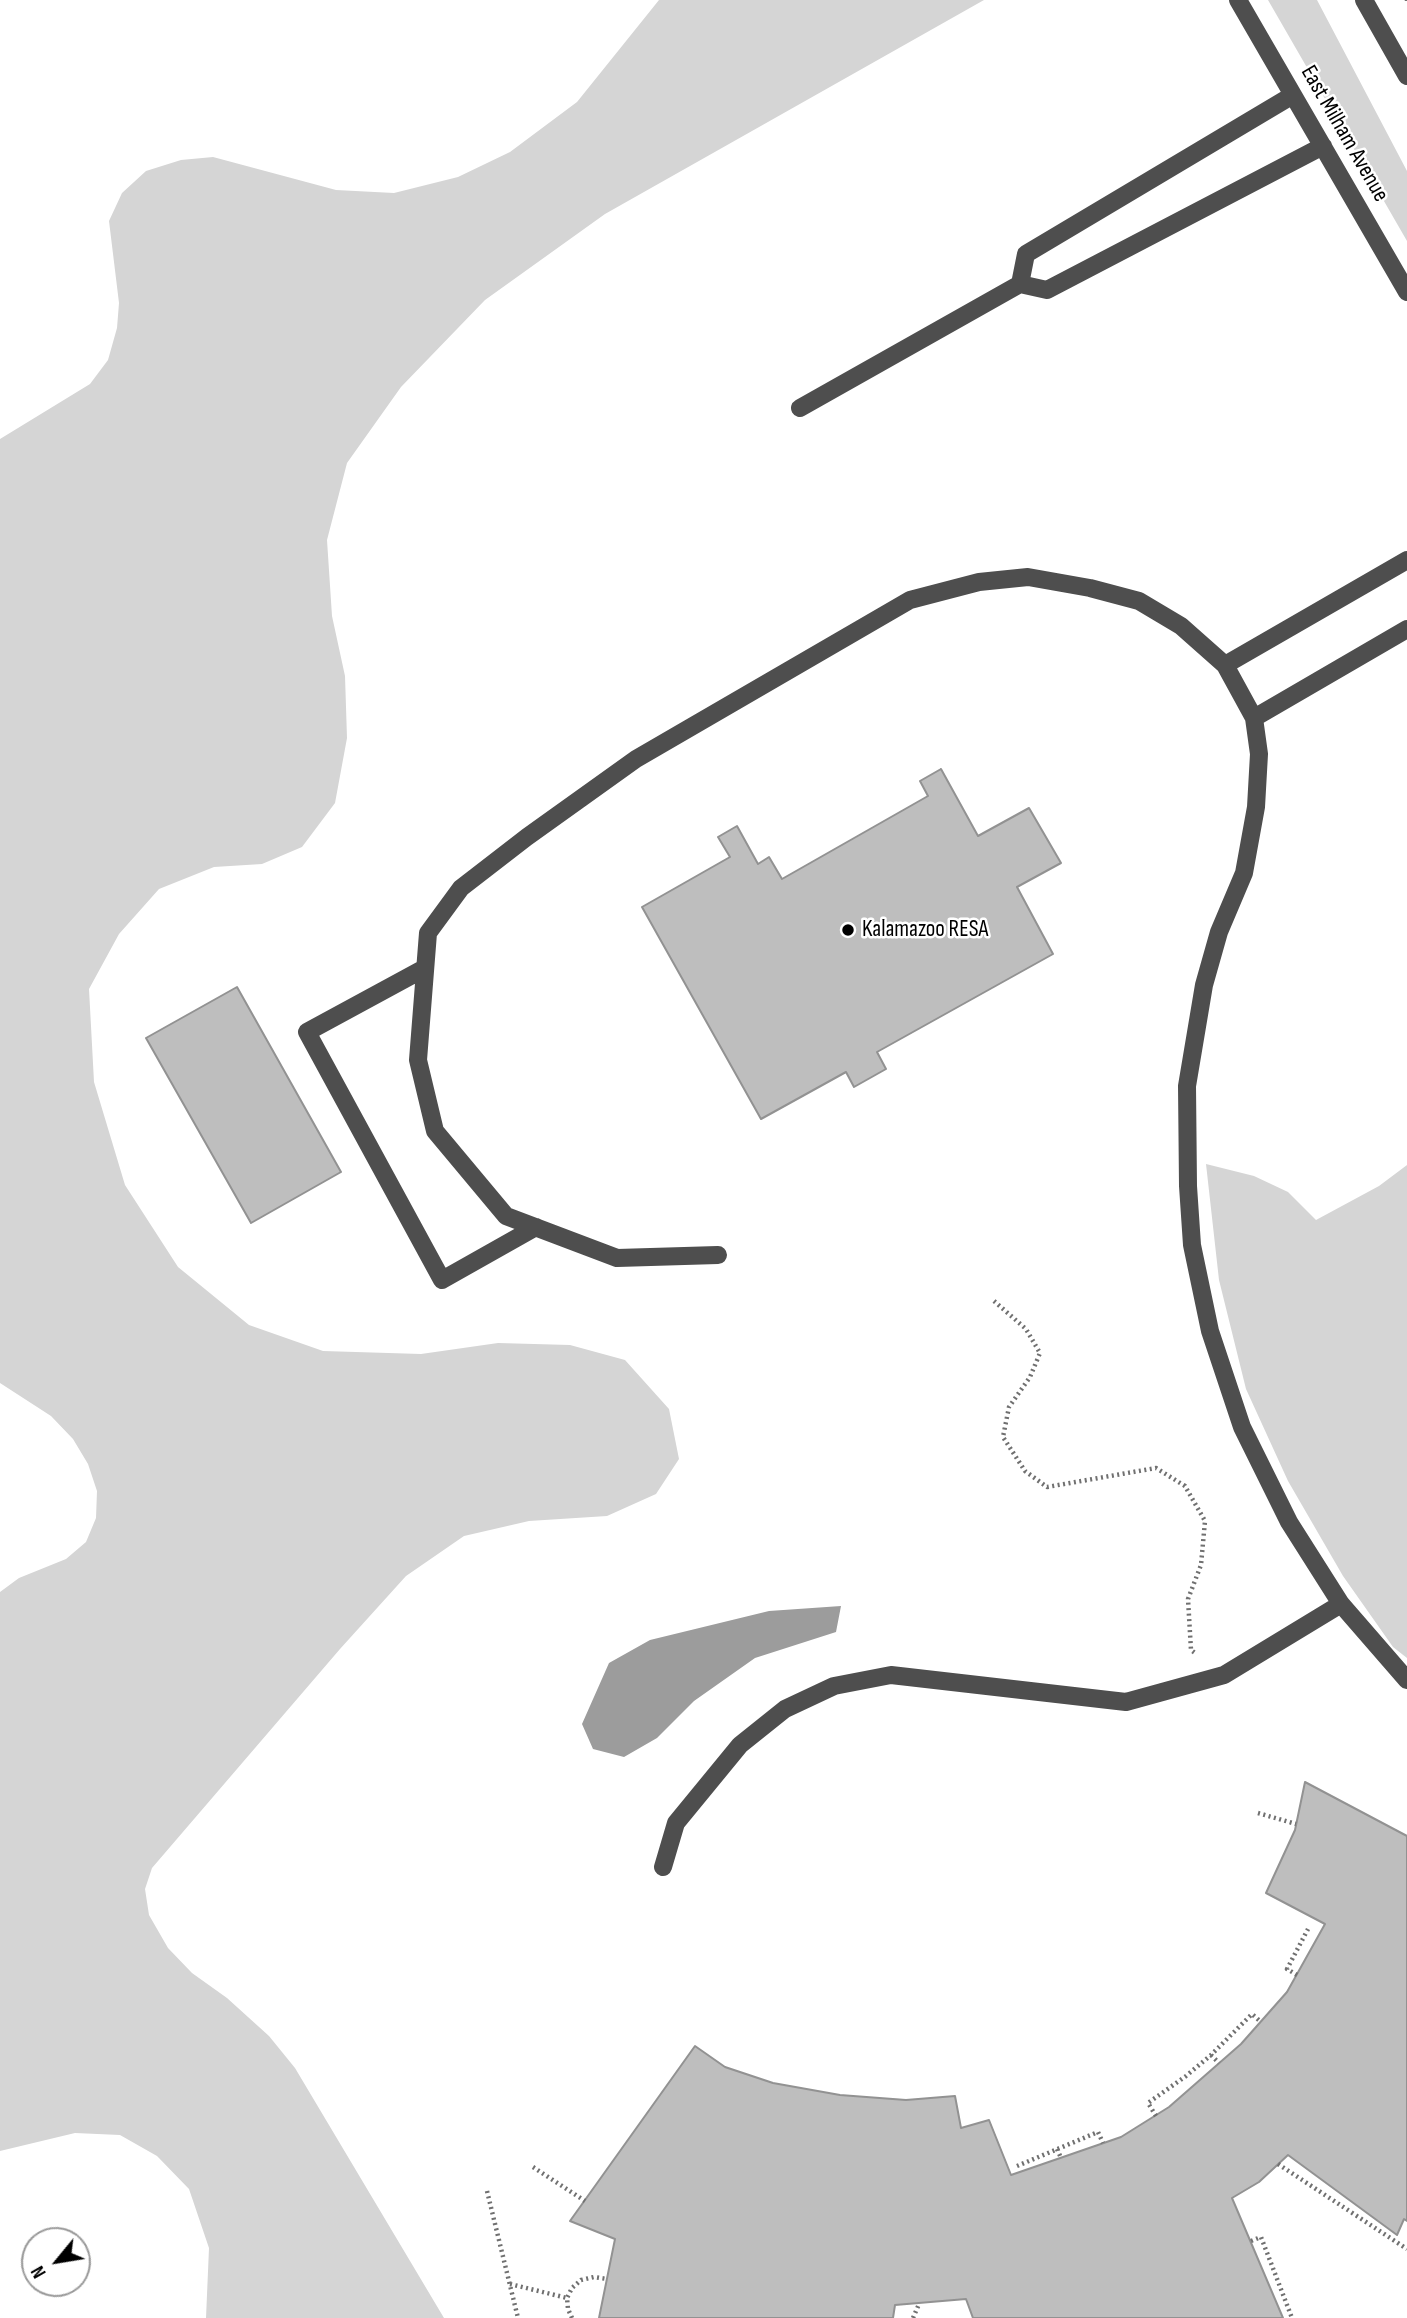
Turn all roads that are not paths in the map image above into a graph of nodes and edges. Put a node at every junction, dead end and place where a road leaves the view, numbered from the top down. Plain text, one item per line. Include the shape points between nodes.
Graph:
1 (1238, 0) edge
2 (1364, 0) edge
3 (1407, 76) edge
4 (1293, 95) junction
5 (1323, 146) junction
6 (1020, 285) junction
7 (1407, 292) edge
8 (800, 408) dead end
9 (1407, 560) edge
10 (1407, 629) edge
11 (1225, 665) junction
12 (1254, 718) junction
13 (425, 968) junction
14 (536, 1227) junction
15 (718, 1255) dead end
16 (1341, 1604) junction
17 (1407, 1680) edge
18 (663, 1867) dead end

1 - 4 street, East Milham Avenue
2 - 3 street
4 - 5 street, East Milham Avenue
4 - 6 street via 1026,254
5 - 6 street via 1047,290
5 - 7 street, East Milham Avenue
6 - 8 street
9 - 11 street
10 - 12 street
11 - 12 street
11 - 13 street via 1181,626 1139,601 1090,588 1028,577 979,582 909,600 636,759 527,837 461,888 428,933
12 - 16 street via 1259,754 1256,807 1244,873 1219,932 1204,985 1187,1086 1192,1245 1210,1331 1242,1427 1289,1522
13 - 14 street via 418,1059 435,1131 506,1216
13 - 14 street via 307,1032 442,1280
14 - 15 street via 617,1258
16 - 17 street
16 - 18 street via 1224,1675 1126,1702 891,1675 834,1686 785,1709 740,1745 676,1823

